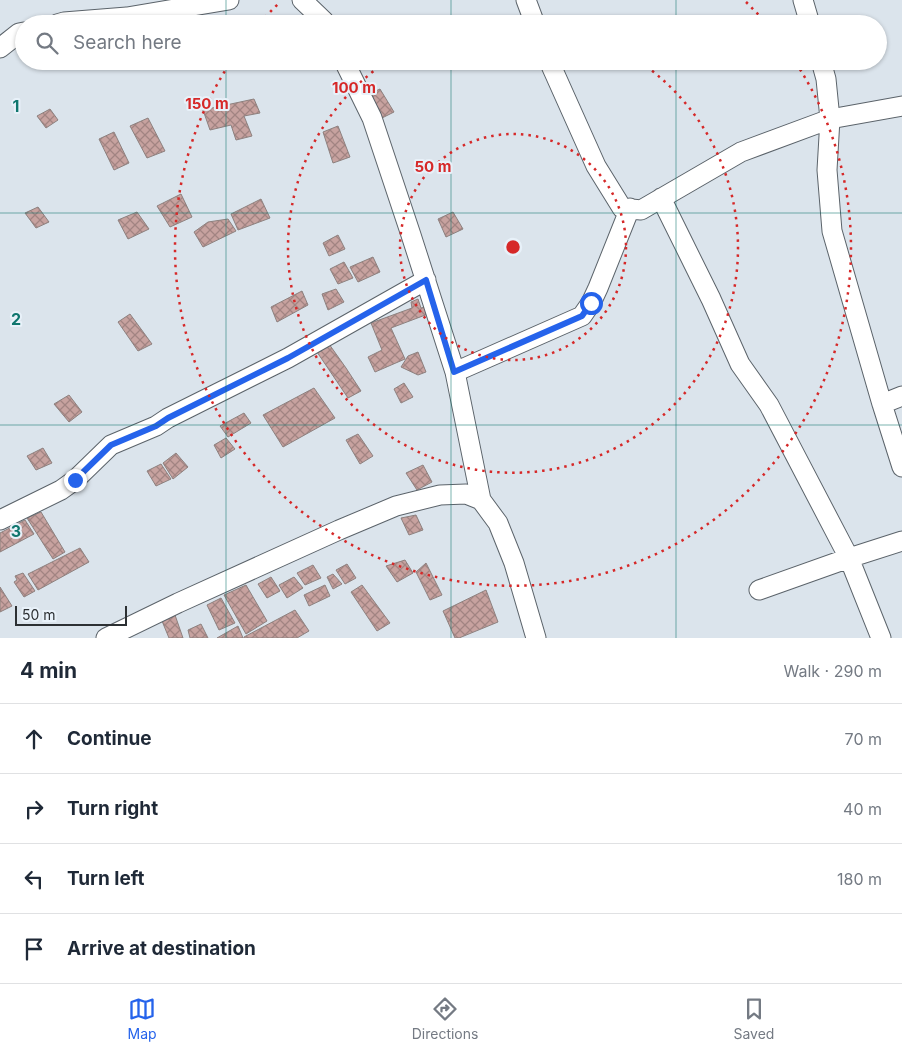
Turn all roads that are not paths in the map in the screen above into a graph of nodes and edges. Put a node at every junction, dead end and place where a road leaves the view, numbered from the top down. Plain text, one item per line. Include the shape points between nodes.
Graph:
1 (229, 0) edge
2 (302, 0) edge
3 (526, 0) edge
4 (803, 0) edge
5 (152, 6) edge
6 (132, 15) edge
7 (318, 15) edge
8 (532, 15) edge
9 (807, 15) edge
10 (15, 36) edge
11 (0, 48) edge
12 (348, 70) edge
13 (553, 70) edge
14 (824, 70) edge
15 (902, 106) edge
16 (830, 119) junction
17 (661, 198) junction
18 (630, 208) junction
19 (426, 280) junction
20 (454, 372) junction
21 (902, 396) edge
22 (882, 404) junction
23 (902, 467) edge
24 (481, 500) junction
25 (0, 520) edge
26 (902, 541) edge
27 (849, 558) junction
28 (759, 590) dead end
29 (116, 636) edge
30 (536, 638) edge
31 (881, 638) edge

1 - 5 street
2 - 7 street
3 - 8 street
4 - 9 street
5 - 6 street
10 - 11 street
12 - 19 street via 372,118
13 - 18 street via 596,166 622,208
14 - 16 street
15 - 16 street
16 - 17 street via 741,152
16 - 22 street via 827,170 832,231
17 - 18 street via 641,210
17 - 27 street via 740,364 769,405
18 - 20 street via 591,303 582,316
19 - 20 street
19 - 25 street via 288,358 156,426 111,445 61,490
20 - 24 street
21 - 22 street
22 - 23 street
24 - 29 street via 466,494 440,495 396,506 178,603
24 - 30 street via 498,523 514,563
26 - 27 street
27 - 28 street
27 - 31 street

